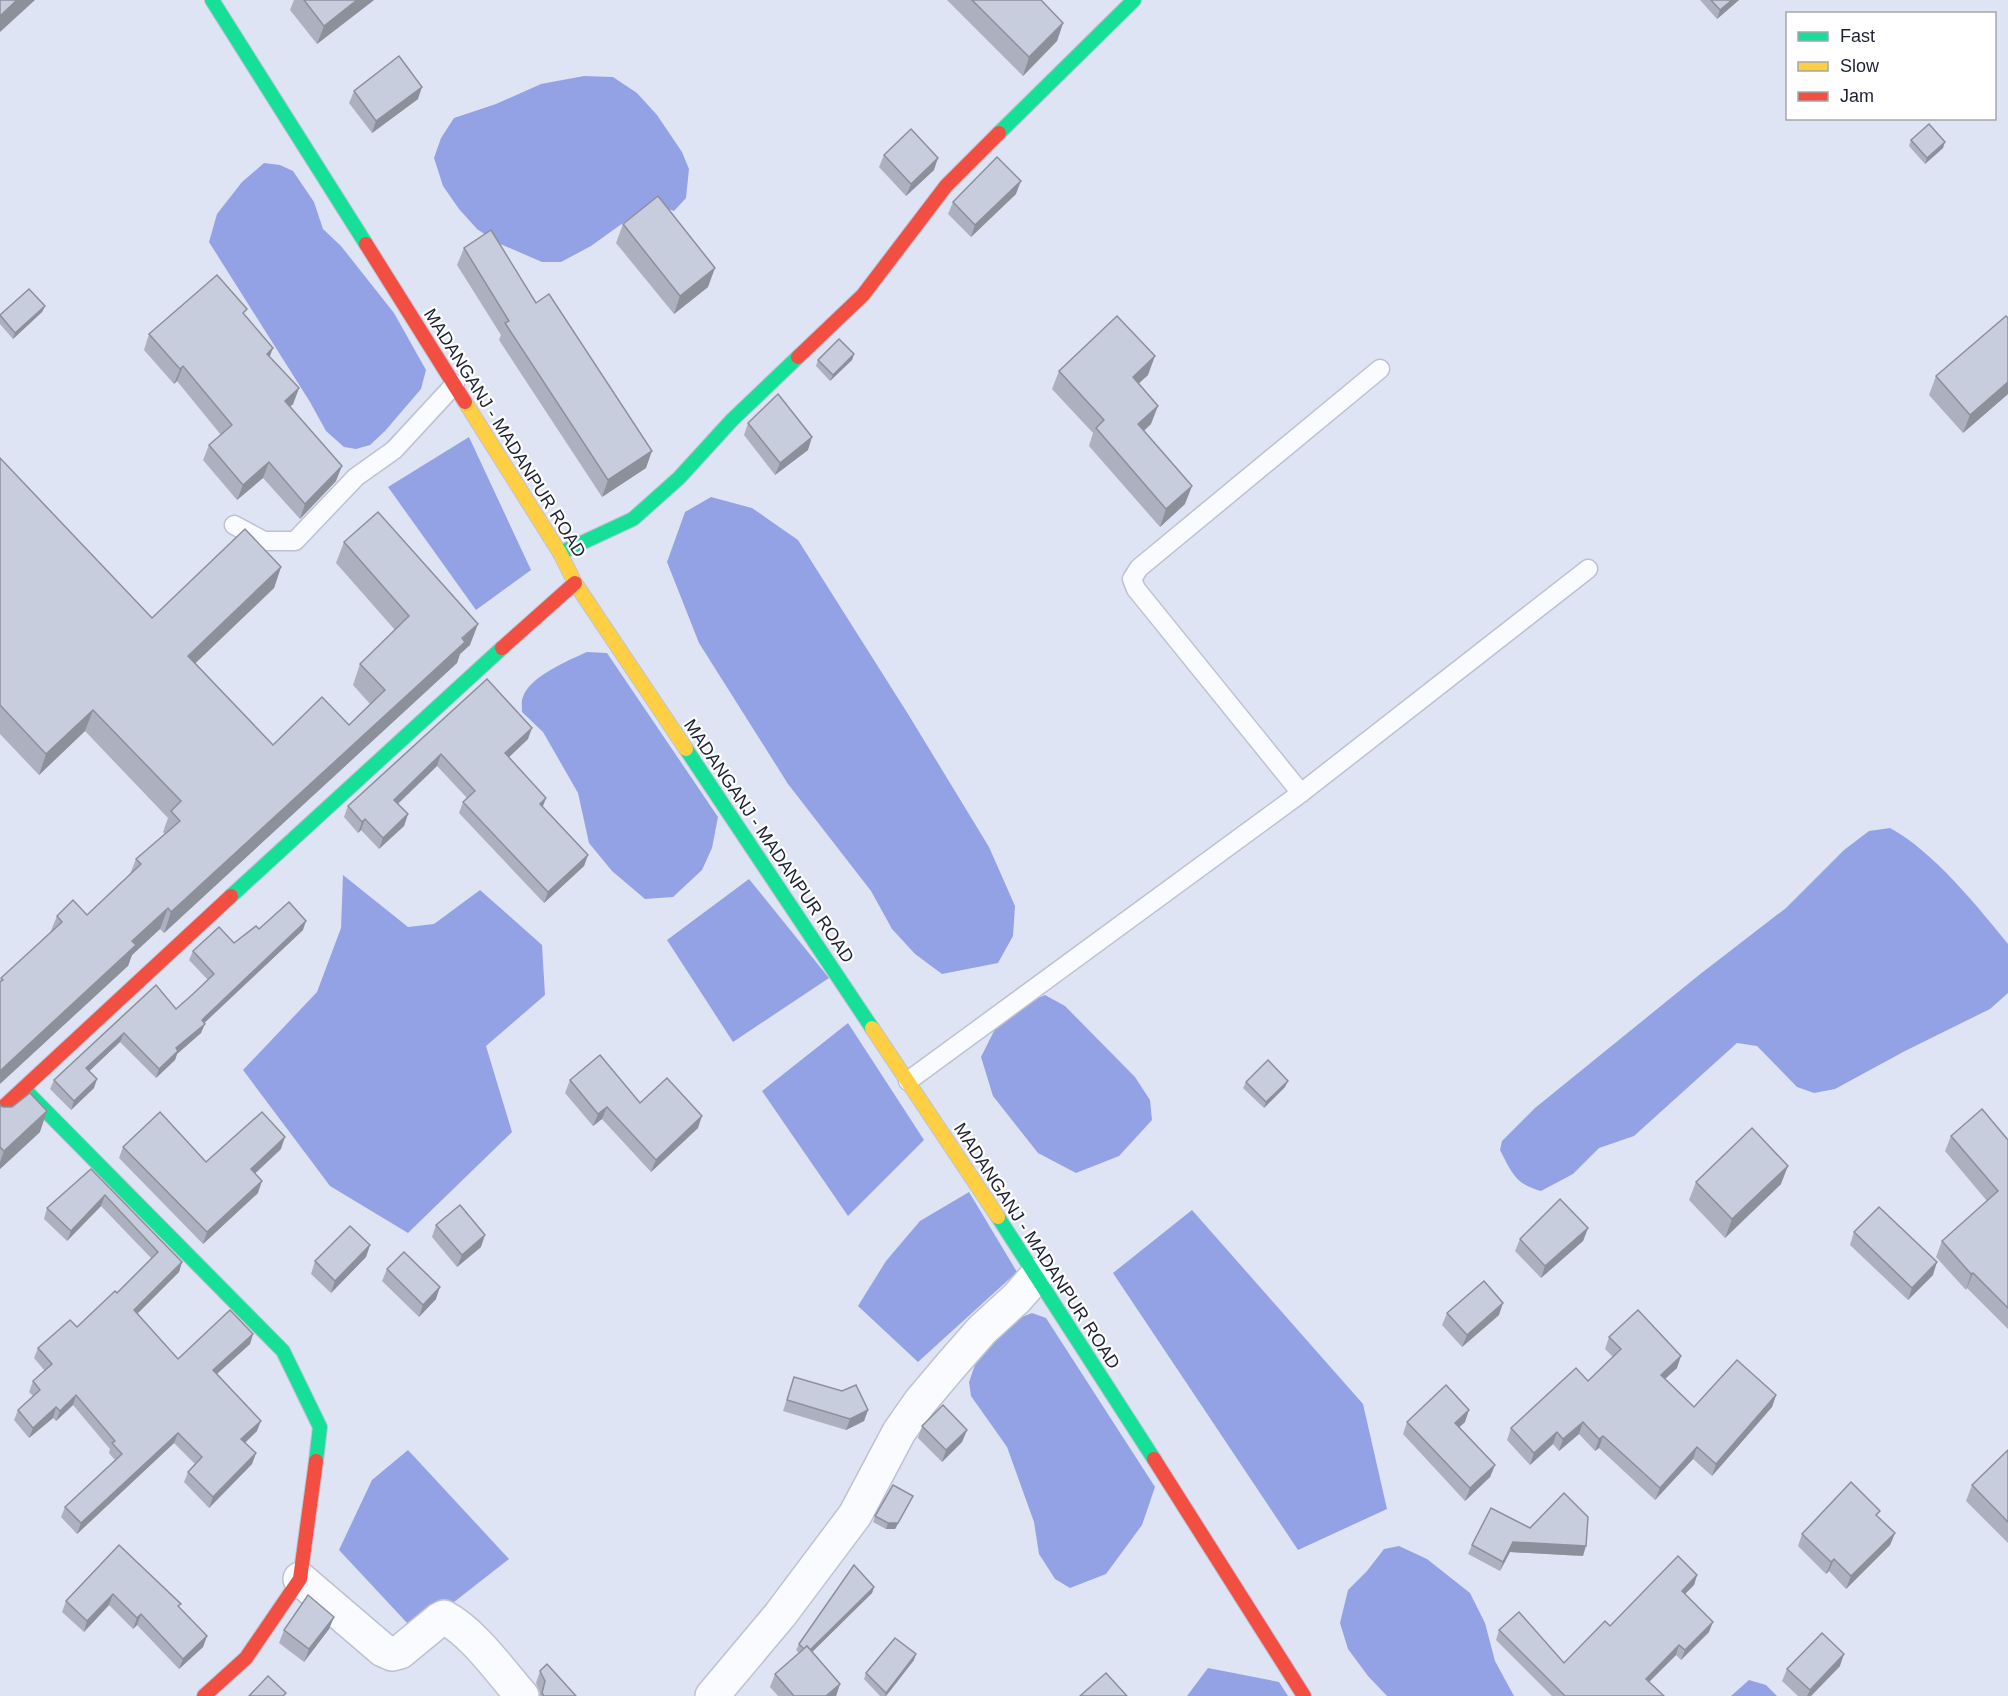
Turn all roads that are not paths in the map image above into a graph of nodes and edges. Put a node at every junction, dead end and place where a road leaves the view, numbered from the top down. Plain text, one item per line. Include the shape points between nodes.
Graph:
1 (212, 0) edge
2 (1134, 0) edge
3 (1380, 369) dead end
4 (455, 384) junction
5 (234, 525) dead end
6 (561, 553) junction
7 (1588, 569) dead end
8 (574, 583) junction
9 (1300, 793) junction
10 (908, 1082) junction
11 (24, 1089) junction
12 (0, 1110) edge
13 (1037, 1275) junction
14 (300, 1579) junction
15 (204, 1696) edge
16 (522, 1696) edge
17 (712, 1696) edge
18 (1304, 1696) edge

1 - 4 street, MADANGANJ - MADANPUR ROAD
2 - 6 street via 946,186 863,295 732,420 679,478 633,519
3 - 9 lane via 1139,568 1132,579 1136,589
4 - 5 lane via 394,450 356,477 295,541 264,541
4 - 6 street, MADANGANJ - MADANPUR ROAD
6 - 8 street, MADANGANJ - MADANPUR ROAD
7 - 9 lane
8 - 10 street, MADANGANJ - MADANPUR ROAD
8 - 11 street
9 - 10 lane
10 - 13 street, MADANGANJ - MADANPUR ROAD
11 - 12 street
11 - 14 street via 283,1351 320,1427
13 - 17 street via 920,1402 899,1432 855,1515 780,1615
13 - 18 street, MADANGANJ - MADANPUR ROAD
14 - 15 street via 246,1658
14 - 16 street via 382,1650 392,1654 400,1652 444,1617 478,1646

